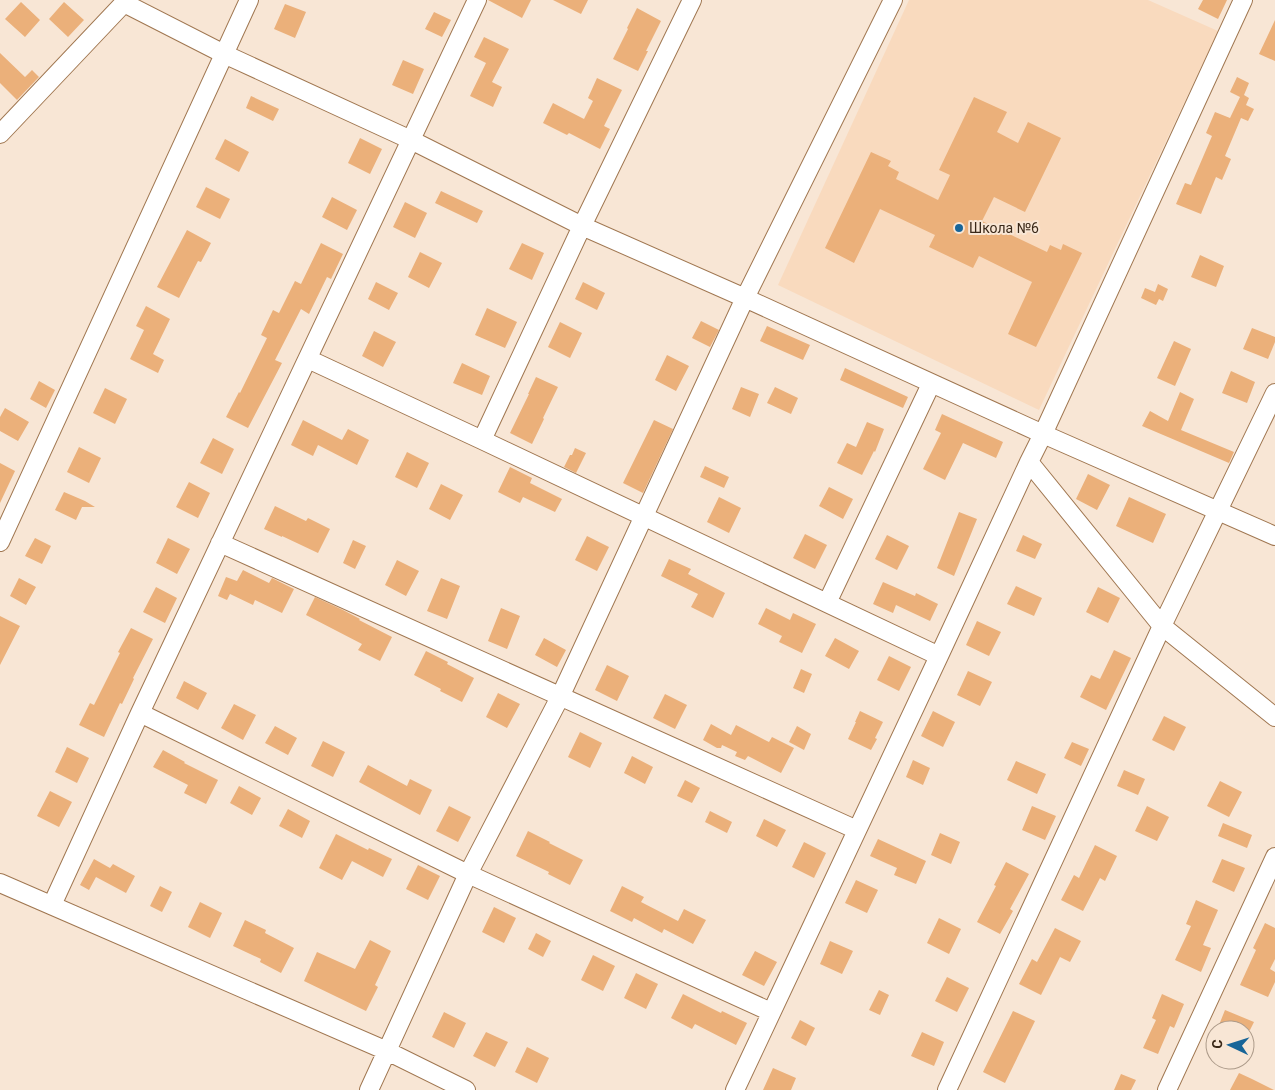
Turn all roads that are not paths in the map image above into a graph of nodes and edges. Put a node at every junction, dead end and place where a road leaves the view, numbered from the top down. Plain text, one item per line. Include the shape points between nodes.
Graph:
1 (249, 0) edge
2 (477, 0) edge
3 (692, 0) edge
4 (893, 0) edge
5 (1243, 0) edge
6 (124, 1) edge
7 (224, 54) junction
8 (0, 134) edge
9 (411, 140) junction
10 (582, 226) junction
11 (745, 298) junction
12 (308, 359) junction
13 (931, 384) junction
14 (1275, 394) edge
15 (1043, 434) junction
16 (482, 440) junction
17 (1028, 462) junction
18 (1218, 511) junction
19 (643, 517) junction
20 (1275, 536) edge
21 (0, 542) edge
22 (220, 543) junction
23 (827, 603) junction
24 (1162, 626) junction
25 (939, 656) junction
26 (560, 697) junction
27 (140, 713) junction
28 (1275, 717) edge
29 (857, 830) junction
30 (1275, 857) edge
31 (468, 874) junction
32 (0, 883) edge
33 (52, 905) junction
34 (771, 1012) junction
35 (387, 1050) junction
36 (369, 1090) edge
37 (466, 1090) edge
38 (734, 1090) edge
39 (946, 1090) edge
40 (1167, 1090) edge

1 - 7 street
2 - 9 street
3 - 10 street
4 - 11 street
5 - 15 street
6 - 7 street
6 - 8 street
7 - 9 street
7 - 21 street
9 - 10 street
9 - 12 street
10 - 11 street
10 - 16 street
11 - 13 street
11 - 19 street
12 - 16 street
12 - 22 street
13 - 15 street
13 - 23 street
14 - 18 street
15 - 17 street
15 - 18 street
16 - 19 street
17 - 24 street
17 - 25 street
18 - 20 street
18 - 24 street
19 - 23 street
19 - 26 street
22 - 26 street
22 - 27 street
23 - 25 street
24 - 28 street
24 - 39 street
25 - 29 street
26 - 29 street
26 - 31 street
27 - 31 street
27 - 33 street
29 - 34 street
30 - 40 street
31 - 34 street
31 - 35 street
32 - 33 street
33 - 35 street
34 - 38 street
35 - 36 street
35 - 37 street

